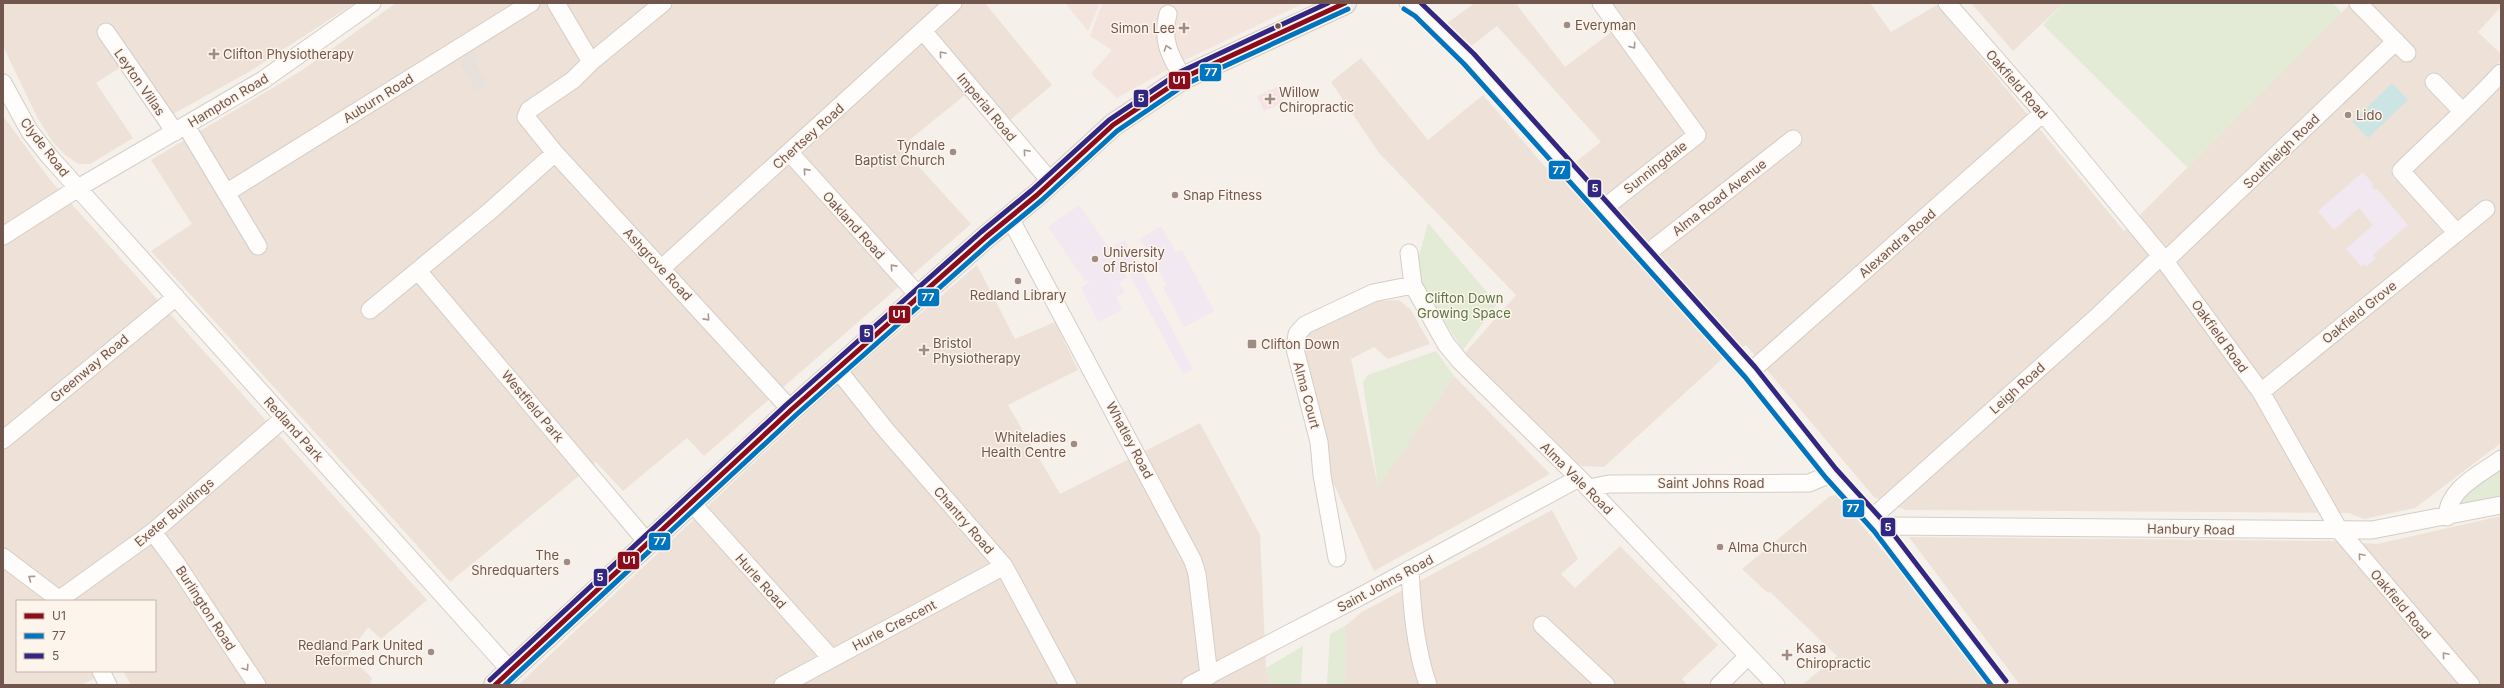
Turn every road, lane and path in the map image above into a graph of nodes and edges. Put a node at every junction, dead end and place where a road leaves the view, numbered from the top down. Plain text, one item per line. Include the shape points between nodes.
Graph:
1 (372, 3) edge
2 (531, 3) edge
3 (556, 3) edge
4 (663, 3) edge
5 (953, 3) edge
6 (1345, 3) edge
7 (1601, 3) edge
8 (1947, 3) edge
9 (2358, 3) edge
10 (1415, 5) edge
11 (1168, 14) dead end
12 (922, 31) junction
13 (106, 32) dead end
14 (591, 62) junction
15 (2501, 73) edge
16 (1183, 78) junction
17 (2434, 82) dead end
18 (3, 83) edge
19 (2462, 111) junction
20 (2043, 113) junction
21 (180, 129) junction
22 (1793, 139) dead end
23 (555, 153) junction
24 (790, 153) junction
25 (1051, 182) junction
26 (78, 188) junction
27 (226, 193) junction
28 (1604, 208) junction
29 (2486, 209) dead end
30 (1010, 218) junction
31 (2457, 232) junction
32 (3, 236) edge
33 (258, 246) dead end
34 (1409, 253) dead end
35 (1645, 255) junction
36 (2163, 258) junction
37 (662, 268) junction
38 (418, 271) junction
39 (1413, 285) junction
40 (919, 296) junction
41 (176, 297) junction
42 (370, 310) dead end
43 (838, 370) junction
44 (1750, 372) junction
45 (2261, 392) junction
46 (791, 410) junction
47 (284, 418) junction
48 (3, 440) edge
49 (2501, 459) edge
50 (1831, 474) junction
51 (1584, 483) junction
52 (691, 502) junction
53 (2501, 505) edge
54 (2447, 516) junction
55 (1875, 523) junction
56 (2339, 530) junction
57 (153, 532) junction
58 (647, 542) junction
59 (3, 557) edge
60 (1337, 558) dead end
61 (1004, 566) junction
62 (1410, 569) junction
63 (61, 600) edge
64 (1542, 625) dead end
65 (1748, 656) junction
66 (831, 658) junction
67 (1209, 676) junction
68 (502, 678) edge
69 (257, 685) edge
70 (783, 685) edge
71 (1068, 685) edge
72 (1190, 685) edge
73 (1428, 685) edge
74 (1606, 685) edge
75 (1719, 685) edge
76 (1776, 685) edge
77 (2000, 685) edge
78 (2471, 685) edge

1 - 21 street, Hampton Road via 263,80
2 - 27 street, Auburn Road
3 - 14 street
4 - 14 street
5 - 12 street, Chertsey Road
6 - 16 main road
7 -> 28 street, Sunningdale via 1697,134
8 - 20 street, Oakfield Road
9 - 36 street, Southleigh Road via 2401,47
10 - 28 street via 1469,59
16 -> 11 street via 1164,38
12 - 24 street, Chertsey Road
25 -> 12 street, Imperial Road
13 - 21 street, Leyton Villas
14 - 23 street, Ashgrove Road via 573,80 529,110 526,116
15 - 19 street
16 - 25 main road via 1113,125
17 - 19 street
18 - 26 street, Clyde Road via 30,132
19 - 31 street via 2401,171
20 - 36 street, Oakfield Road
20 - 44 street, Alexandra Road
21 - 26 street, Hampton Road
21 - 27 street, Leyton Villas
22 - 35 street, Alma Road Avenue
23 - 37 street, Ashgrove Road
23 - 38 street
24 - 37 street, Chertsey Road
40 -> 24 street, Oakland Road
25 - 30 main road
26 - 32 street, Hampton Road
26 - 41 street, Redland Park
27 - 33 street, Leyton Villas
28 - 35 street
29 - 31 street, Oakfield Grove
30 - 40 main road
30 - 67 street, Whatley Road via 1193,561 1197,574
31 - 45 street, Oakfield Grove
34 - 39 street, Alma Vale Road
35 - 44 street
36 - 45 street, Oakfield Road
36 - 55 street, Leigh Road
37 -> 46 street, Ashgrove Road
38 - 42 street
38 - 58 street, Westfield Park
39 - 51 street, Alma Vale Road via 1446,344 1460,361
39 - 60 street, Alma Court via 1373,293 1305,326 1297,334 1295,349 1320,442 1322,475
40 - 43 main road
41 - 47 street, Redland Park
41 - 48 street, Greenway Road
43 - 46 main road
43 - 61 street, Chantry Road via 885,429
44 - 50 street
45 - 56 street, Oakfield Road
46 - 52 main road
47 - 57 street, Exeter Buildings
47 - 68 street, Redland Park
49 - 54 street via 2455,492 2447,507
50 - 51 street, Saint Johns Road via 1809,483
50 - 55 street
51 - 62 street, Saint Johns Road
51 - 65 street, Alma Vale Road
52 - 58 main road
52 - 66 street, Hurle Road
53 - 54 street, Hanbury Road
54 - 56 street, Hanbury Road via 2372,530
55 - 56 street, Hanbury Road via 1892,526
55 - 77 street
78 -> 56 street, Oakfield Road
57 - 63 street, Exeter Buildings
57 -> 69 street, Burlington Road via 176,562
58 - 68 main road
63 -> 59 street
61 - 66 street, Hurle Crescent
61 - 71 street, Chantry Road
62 - 67 street, Saint Johns Road
62 - 73 street via 1413,620 1421,664
64 - 74 street
65 - 75 street
65 - 76 street, Alma Vale Road
66 - 70 street, Hurle Crescent
67 - 72 street, Saint Johns Road

